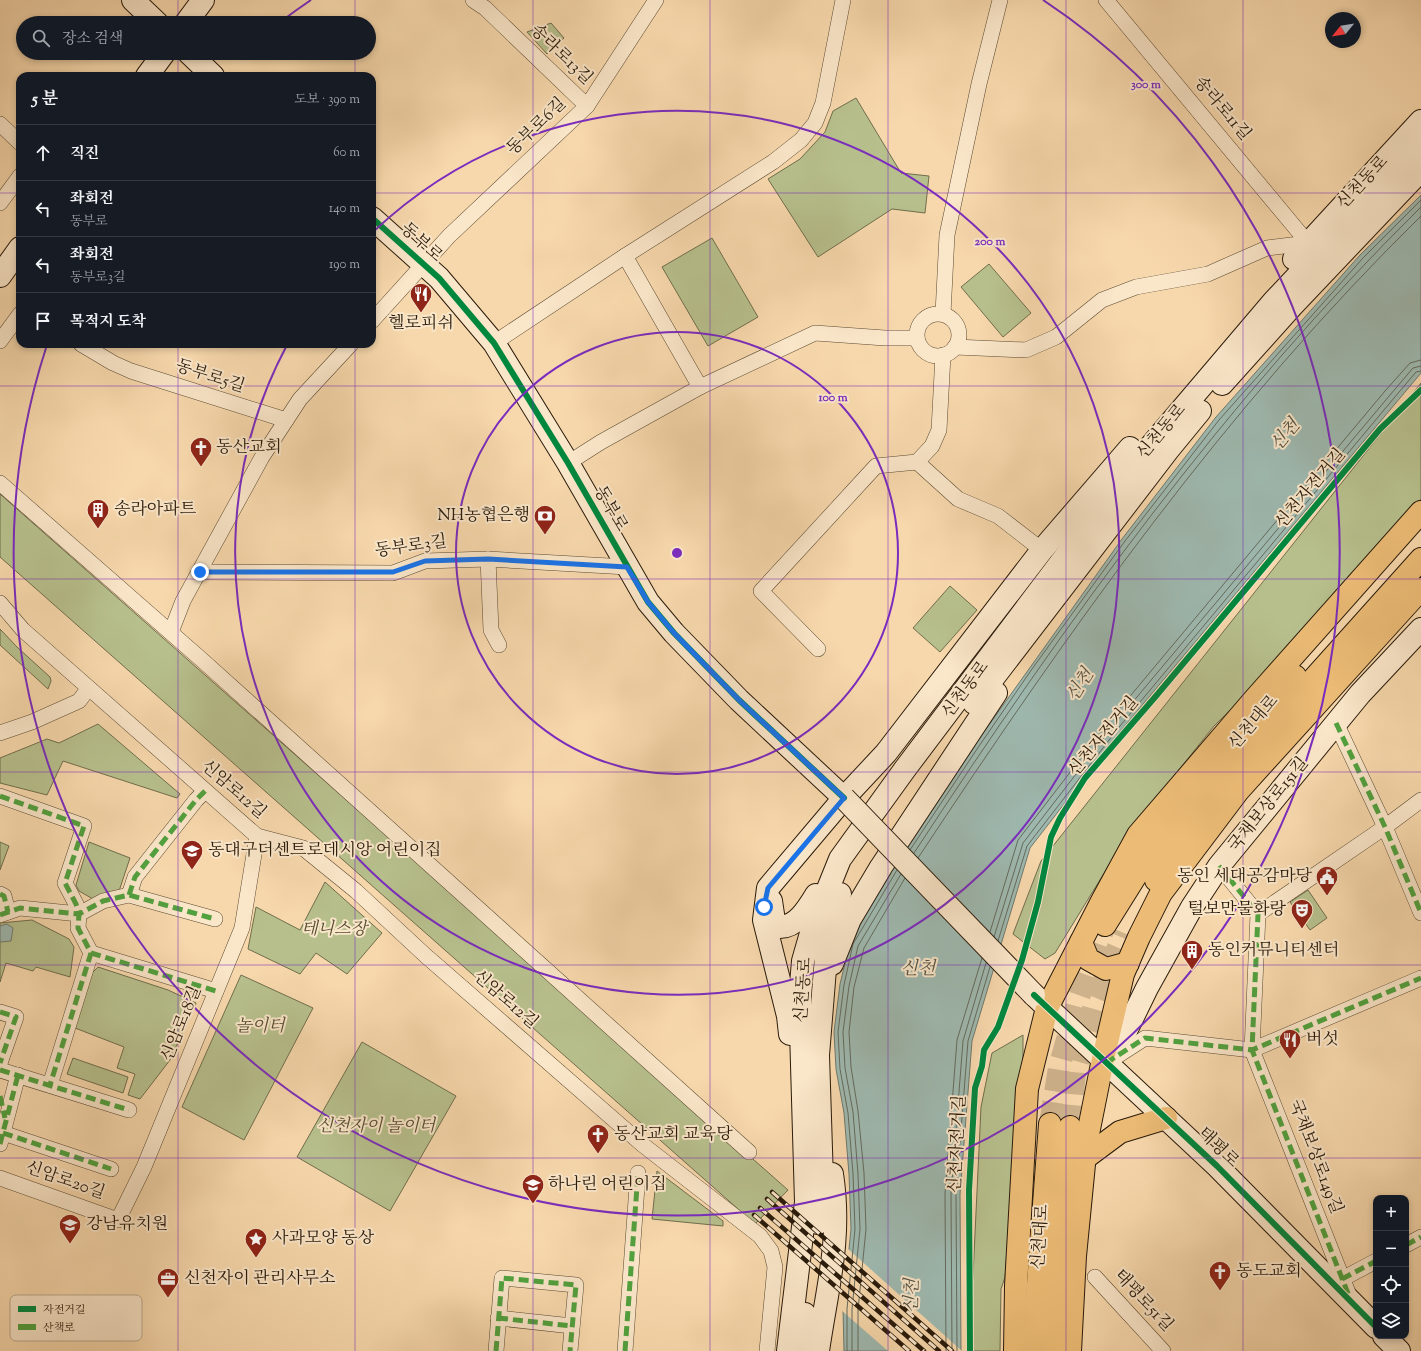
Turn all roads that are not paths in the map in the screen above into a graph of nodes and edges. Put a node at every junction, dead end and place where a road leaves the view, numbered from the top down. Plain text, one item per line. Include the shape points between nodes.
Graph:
1 (133, 0) edge
2 (203, 0) edge
3 (473, 0) edge
4 (656, 0) edge
5 (843, 0) edge
6 (1000, 0) edge
7 (1106, 0) edge
8 (150, 16) edge
9 (191, 16) edge
10 (159, 60) edge
11 (196, 60) edge
12 (150, 72) edge
13 (209, 72) edge
14 (587, 106) junction
15 (1421, 121) edge
16 (0, 124) edge
17 (16, 139) edge
18 (1421, 145) edge
19 (1421, 170) edge
20 (16, 181) edge
21 (0, 203) edge
22 (376, 222) edge
23 (1308, 243) junction
24 (16, 254) edge
25 (625, 256) junction
26 (424, 264) junction
27 (0, 276) edge
28 (942, 314) junction
29 (376, 317) edge
30 (16, 319) edge
31 (917, 338) junction
32 (0, 341) edge
33 (494, 343) junction
34 (88, 348) edge
35 (347, 348) edge
36 (949, 351) junction
37 (700, 387) junction
38 (286, 420) junction
39 (917, 462) junction
40 (568, 463) junction
41 (0, 484) edge
42 (1421, 512) edge
43 (1421, 535) edge
44 (1042, 550) junction
45 (1421, 558) edge
46 (488, 559) junction
47 (627, 567) junction
48 (200, 572) junction
49 (1421, 589) edge
50 (0, 603) edge
51 (1421, 629) edge
52 (171, 632) junction
53 (499, 645) dead end
54 (818, 650) dead end
55 (88, 689) junction
56 (1336, 723) junction
57 (0, 733) edge
58 (205, 791) junction
59 (0, 796) edge
60 (844, 798) junction
61 (1421, 800) edge
62 (1385, 827) junction
63 (257, 836) junction
64 (840, 859) junction
65 (1219, 866) junction
66 (768, 888) junction
67 (0, 894) edge
68 (129, 895) junction
69 (1421, 913) edge
70 (4, 914) edge
71 (79, 914) junction
72 (1258, 914) junction
73 (215, 919) dead end
74 (1081, 942) junction
75 (91, 953) junction
76 (1128, 963) junction
77 (1421, 978) edge
78 (216, 991) junction
79 (1041, 1001) junction
80 (0, 1012) edge
81 (1252, 1050) junction
82 (1104, 1061) junction
83 (0, 1063) edge
84 (0, 1070) edge
85 (18, 1075) junction
86 (819, 1082) junction
87 (50, 1085) junction
88 (0, 1096) edge
89 (804, 1104) junction
90 (130, 1110) dead end
91 (1166, 1118) junction
92 (1069, 1129) junction
93 (1026, 1130) junction
94 (3, 1133) edge
95 (749, 1152) dead end
96 (1084, 1158) junction
97 (111, 1169) dead end
98 (638, 1173) dead end
99 (0, 1178) edge
100 (118, 1220) joint
101 (1421, 1237) edge
102 (1409, 1243) edge
103 (1373, 1263) edge
104 (1095, 1276) dead end
105 (1342, 1279) junction
106 (1351, 1300) junction
107 (498, 1318) junction
108 (1373, 1324) edge
109 (572, 1326) junction
110 (1387, 1339) edge
111 (1072, 1344) edge
112 (496, 1351) edge
113 (570, 1351) edge
114 (624, 1351) edge
115 (767, 1351) edge
116 (788, 1351) edge
117 (804, 1351) edge
118 (818, 1351) edge
119 (1015, 1351) edge
120 (1033, 1351) edge
121 (1053, 1351) edge
122 (1163, 1351) edge
123 (1398, 1351) edge

1 - 8 main road
2 - 9 main road
3 - 14 street, 송라로13길 via 485,8
4 - 14 street, 동부로6길
5 - 25 street via 823,103 815,123 801,140 774,162
6 - 28 street via 979,84 947,235
7 - 23 street, 송라로11길
10 - 12 main road
11 - 13 main road
14 - 26 street, 동부로6길 via 449,236
15 - 23 main road, 신천동로
16 - 17 street
18 - 64 main road, 신천동로 via 1273,302 1132,468
19 - 86 main road, 신천동로 via 1292,306 1216,392 1168,450 1071,579 881,867 850,919 823,985 818,1055
20 - 21 street
22 - 26 main road, 동부로
23 - 36 street via 1267,248 1208,274 1136,287 1102,300 1056,337 1026,350
23 - 44 main road, 신천동로
24 - 27 main road
25 - 33 street
25 - 37 street
26 - 29 street, 동부로6길
26 - 33 main road, 동부로
28 - 31 street via 935,314 923,320
28 - 36 street via 953,320 959,333
30 - 32 street
31 - 36 street via 923,350 929,354
31 - 37 street via 815,334
33 - 40 main road, 동부로
34 - 38 street, 동부로5길 via 131,371
35 - 38 street via 300,399
36 - 39 street via 939,430 932,446
37 - 40 street
38 - 48 street via 262,457
39 - 44 street via 958,500 998,516
39 - 54 street via 876,466 760,591
40 - 47 main road, 동부로
41 - 52 street
42 - 74 highway via 1243,712 1138,835
43 - 45 highway, 신천대로 via 1195,792 1150,853 1115,929 1186,830 1274,723
44 - 60 main road, 신천동로 via 886,753
46 - 47 street, 동부로3길
46 - 48 street, 동부로3길 via 425,561 393,572
46 - 53 street via 491,630
47 - 60 main road, 동부로 via 648,602 674,633 739,700
48 - 52 street
49 - 76 highway via 1238,790 1162,893
50 - 55 street, 신암로12길 via 23,630
51 - 56 main road, 국채보상로151길
52 - 95 street
55 - 57 street via 79,701
55 - 58 street, 신암로12길
56 - 62 street
56 - 65 main road, 국채보상로151길
58 - 63 street, 신암로12길
58 - 68 street via 135,877
59 - 71 street via 84,826 65,883
60 - 66 main road, 신천동로
60 - 79 main road, 동부로, bridge
61 - 62 street
62 - 69 street
62 - 72 street
63 - 78 street, 신암로18길 via 242,928
63 - 115 street, 신암로12길 via 303,848 356,891 426,956 643,1145 760,1236 771,1251 775,1267
64 - 66 main road via 798,920 787,927 780,927 774,921
64 - 89 main road, 신천동로 via 813,926 803,961 800,996
65 - 72 street
65 - 82 main road, 국채보상로151길 via 1192,907 1126,1030
66 - 89 main road via 764,920 788,1016 792,1060
67 - 70 street via 4,896
68 - 71 street via 103,901
68 - 73 street
70 - 71 street via 20,908
71 - 75 street via 78,928
72 - 81 street, 국채보상로149길
74 - 76 highway via 1088,960 1106,969
74 - 79 highway
75 - 78 street
75 - 87 street
76 - 82 highway via 1123,974
77 - 81 street
78 - 100 street, 신암로18길 via 144,1167
79 - 82 main road, 태평로
79 - 93 highway via 1027,1089
80 - 83 street via 16,1017
81 - 82 street via 1145,1038
81 - 105 street, 국채보상로149길
82 - 91 main road, 태평로
82 - 92 highway
84 - 85 street
85 - 87 street
85 - 94 street
86 - 117 main road, 신천동로 via 822,1181 819,1218 811,1248 806,1295
86 - 118 main road via 835,1190 837,1225
87 - 90 street
88 - 94 street
89 - 116 main road, 신천동로 via 806,1202
91 - 96 highway via 1120,1132
91 - 106 main road, 태평로
92 - 93 highway via 1076,1121 1052,1115
92 - 96 highway
92 - 120 highway, 신천대로
92 - 121 highway, 신천대로
93 - 119 highway via 1016,1286
94 - 97 street
96 - 111 highway
98 - 114 street
99 - 100 street, 신암로20길
101 - 102 street
103 - 105 street
104 - 122 street, 태평로51길
105 - 106 street, 국채보상로149길
106 - 108 main road, 태평로
107 - 109 street
107 - 109 street via 502,1278 576,1285
107 - 112 street
109 - 113 street
110 - 123 main road

